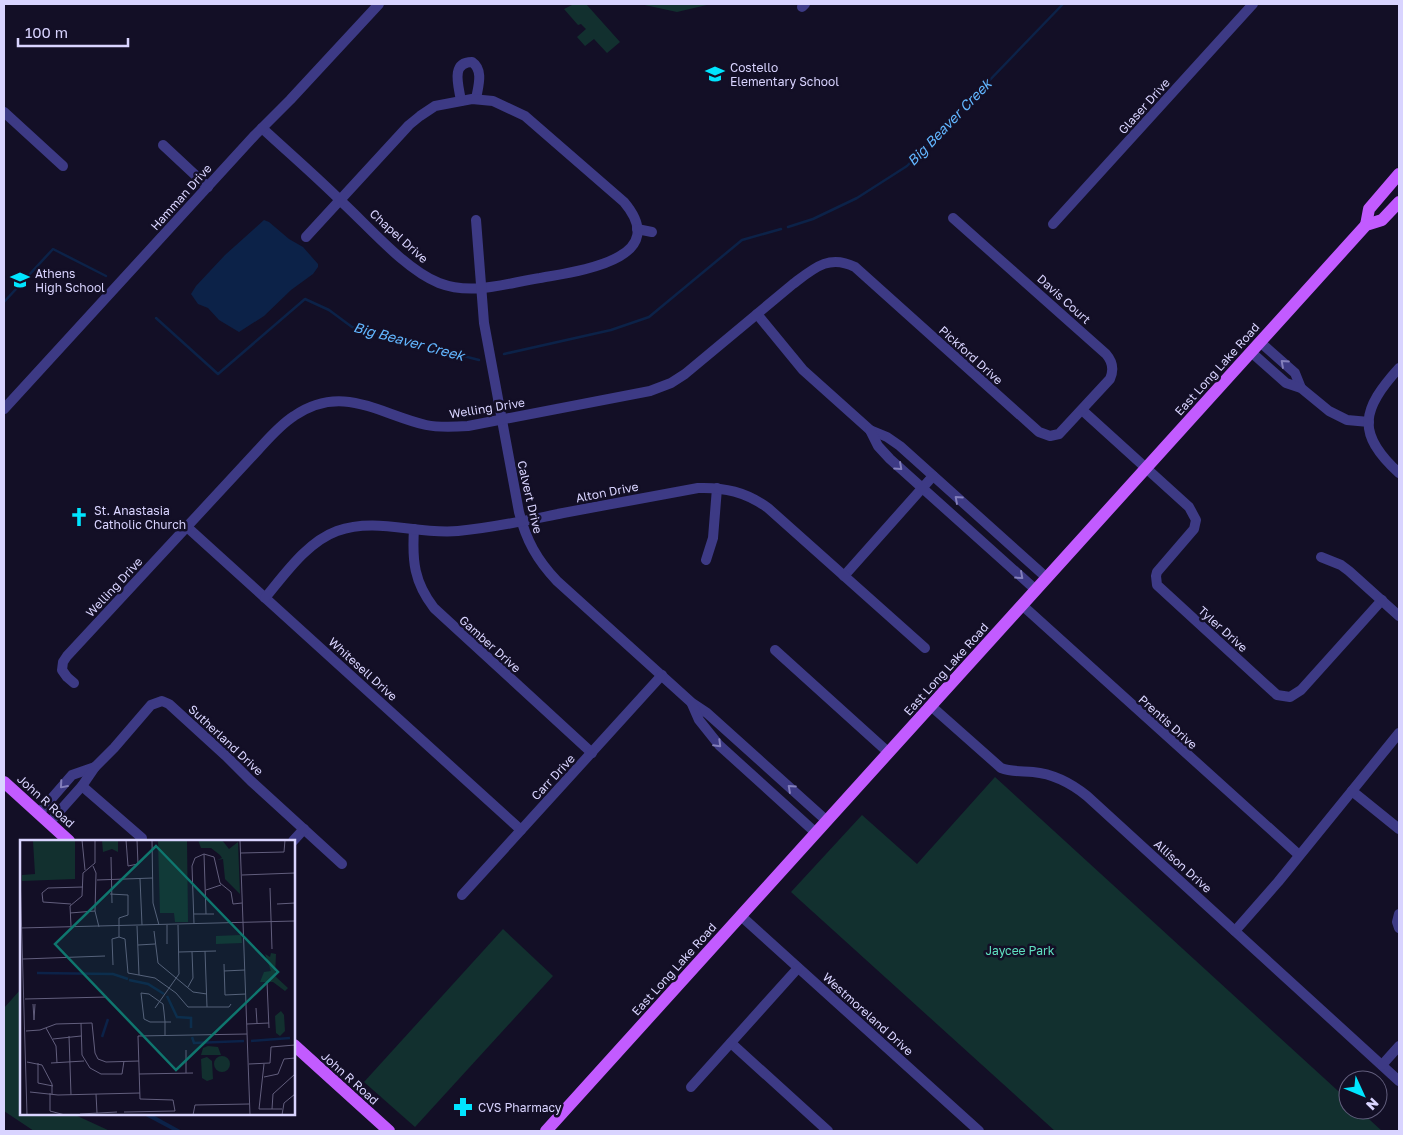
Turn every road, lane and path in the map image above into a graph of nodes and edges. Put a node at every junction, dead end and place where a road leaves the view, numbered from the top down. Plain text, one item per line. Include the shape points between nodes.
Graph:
1 (379, 4) edge
2 (1253, 4) edge
3 (476, 99) junction
4 (461, 101) junction
5 (4, 112) edge
6 (262, 128) junction
7 (163, 145) dead end
8 (63, 166) dead end
9 (1399, 174) edge
10 (208, 187) junction
11 (1386, 190) junction
12 (341, 200) junction
13 (1398, 203) edge
14 (953, 218) dead end
15 (476, 220) dead end
16 (1053, 225) dead end
17 (1366, 226) junction
18 (637, 229) junction
19 (652, 232) dead end
20 (306, 237) dead end
21 (844, 262) joint
22 (480, 289) junction
23 (757, 314) junction
24 (1260, 342) junction
25 (1251, 352) junction
26 (1399, 368) edge
27 (1301, 388) junction
28 (4, 409) edge
29 (1082, 410) junction
30 (501, 419) junction
31 (1369, 422) junction
32 (870, 430) junction
33 (1146, 468) junction
34 (1399, 473) edge
35 (933, 476) junction
36 (717, 488) junction
37 (922, 488) junction
38 (982, 520) junction
39 (521, 522) junction
40 (187, 528) junction
41 (414, 529) junction
42 (972, 532) junction
43 (1321, 557) dead end
44 (706, 560) dead end
45 (844, 576) junction
46 (1047, 578) junction
47 (1036, 590) junction
48 (265, 598) junction
49 (1382, 600) junction
50 (1022, 606) junction
51 (1399, 616) edge
52 (925, 648) dead end
53 (775, 650) dead end
54 (662, 675) junction
55 (74, 684) dead end
56 (692, 703) junction
57 (931, 706) junction
58 (1399, 733) edge
59 (592, 753) junction
60 (889, 753) junction
61 (763, 764) junction
62 (94, 767) junction
63 (752, 775) junction
64 (4, 782) edge
65 (82, 786) junction
66 (1352, 791) junction
67 (38, 813) junction
68 (827, 821) junction
69 (50, 823) junction
70 (304, 829) junction
71 (1399, 829) edge
72 (521, 830) junction
73 (816, 833) junction
74 (142, 838) dead end
75 (68, 840) edge
76 (293, 840) edge
77 (1299, 855) junction
78 (342, 864) dead end
79 (462, 895) dead end
80 (740, 916) junction
81 (1235, 931) junction
82 (798, 968) junction
83 (731, 1043) junction
84 (295, 1046) edge
85 (1399, 1046) edge
86 (1382, 1065) junction
87 (1399, 1081) edge
88 (691, 1087) dead end
89 (389, 1131) edge
90 (546, 1131) edge
91 (828, 1131) edge
92 (979, 1131) edge

1 - 6 street, Hamman Drive
2 - 16 street, Glaser Drive
3 - 4 street
3 - 4 street via 478,69 472,62 466,62 457,72
3 - 18 street via 493,101 526,116 624,202 633,213
4 - 12 street via 435,106 420,116
5 - 8 street
6 - 10 street, Hamman Drive
6 - 12 street, Chapel Drive
7 - 10 street
9 - 11 main road, East Long Lake Road
10 - 28 street, Hamman Drive
11 - 13 main road via 1387,199 1392,204
11 - 17 main road, East Long Lake Road via 1369,209
12 - 20 street
12 - 22 street, Chapel Drive via 428,278 452,287
13 - 17 main road, East Long Lake Road via 1382,220
14 - 29 street, Davis Court via 1109,358 1113,370 1110,379
15 - 22 street, Calvert Drive
17 - 24 main road, East Long Lake Road
18 - 19 street
18 - 22 street, Chapel Drive via 632,245 615,260 589,269
21 - 23 street, Welling Drive via 831,262 811,272
21 - 29 street, Pickford Drive via 855,267 1039,432 1050,436 1059,434
22 - 30 street, Calvert Drive
23 - 30 street, Welling Drive via 685,374 657,389
23 - 32 street via 803,370
24 - 25 main road, East Long Lake Road
27 -> 24 street via 1295,373
25 - 27 street via 1286,383
25 - 33 main road, East Long Lake Road
26 - 31 street via 1375,398
27 - 31 street via 1338,416
29 - 33 street
30 - 39 street, Calvert Drive
30 - 40 street, Welling Drive via 448,428 426,425 363,404 343,402 315,406 284,423
31 - 34 street via 1375,447
32 - 35 street via 894,441
32 -> 37 street via 884,453
33 - 46 main road, East Long Lake Road
33 - 49 street, Tyler Drive via 1189,507 1196,520 1190,534 1157,572 1157,586 1277,695 1290,697 1301,690
35 - 37 street
38 -> 35 street
36 - 39 street, Alton Drive via 698,488
36 - 44 street via 713,538
36 - 45 street, Alton Drive via 744,494 760,502
37 - 42 street
37 - 45 street
38 - 42 street
38 - 46 street
39 - 41 street, Alton Drive via 455,531
39 - 54 street, Calvert Drive via 532,550 548,572
40 - 48 street, Whitesell Drive
40 - 55 street, Welling Drive via 67,656 62,666
41 - 48 street, Alton Drive via 366,524 327,536 311,548
41 - 59 street, Gamber Drive via 413,555 417,579 434,608
42 -> 47 street
43 - 49 street via 1340,565
45 - 52 street, Alton Drive
46 - 47 main road, East Long Lake Road
47 - 50 main road, East Long Lake Road
48 - 72 street, Whitesell Drive
49 - 51 street
50 - 57 main road, East Long Lake Road
50 - 77 street, Prentis Drive
53 - 60 street
54 - 56 street, Calvert Drive
54 - 59 street, Carr Drive
56 - 61 street, Calvert Drive
56 -> 63 street, Calvert Drive via 699,720 713,739
57 - 60 main road, East Long Lake Road
57 - 81 street, Allison Drive via 1001,768 1048,775 1077,788
58 - 66 street
59 - 72 street, Carr Drive
60 - 68 main road, East Long Lake Road
61 - 63 street
68 -> 61 street, Calvert Drive
62 - 65 street, Sutherland Drive
62 -> 67 street, Sutherland Drive via 72,775
62 - 70 street, Sutherland Drive via 151,705 162,700
63 - 73 street, Calvert Drive
64 - 67 main road, John R Road
65 - 69 street, Sutherland Drive
65 - 74 street
66 - 71 street
66 - 77 street
67 - 69 main road, John R Road
68 - 73 main road, East Long Lake Road
69 - 75 main road, John R Road
70 - 76 street
70 - 78 street, Sutherland Drive
72 - 79 street, Carr Drive
73 - 80 main road, East Long Lake Road
77 - 81 street
80 - 82 street, Westmoreland Drive
80 - 90 main road, East Long Lake Road
81 - 86 street, Allison Drive
82 - 83 street
82 - 92 street, Westmoreland Drive
83 - 88 street
83 - 91 street
84 - 89 main road, John R Road
85 - 86 street
86 - 87 street, Allison Drive

